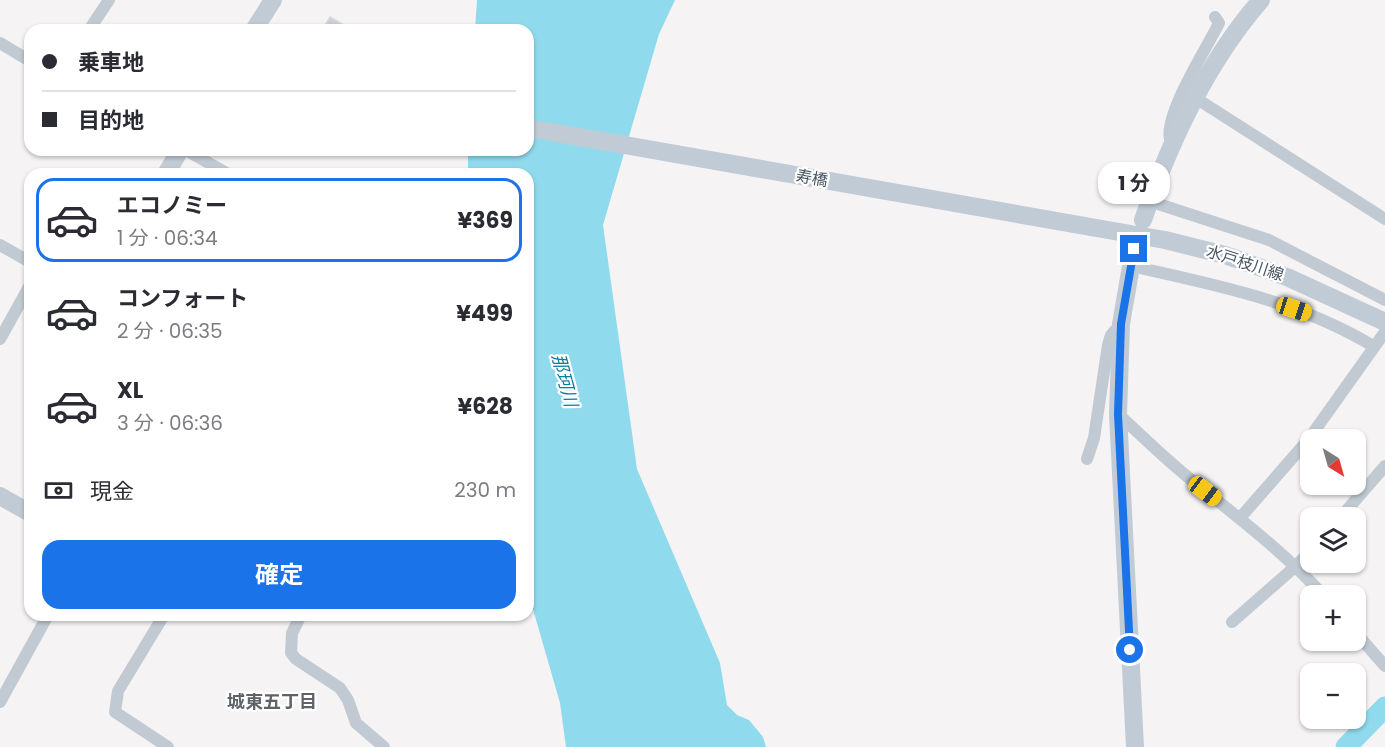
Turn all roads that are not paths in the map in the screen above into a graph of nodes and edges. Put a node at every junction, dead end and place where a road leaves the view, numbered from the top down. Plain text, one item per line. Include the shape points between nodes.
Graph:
1 (109, 0) edge
2 (273, 0) edge
3 (1261, 0) edge
4 (1215, 17) dead end
5 (93, 24) edge
6 (258, 24) edge
7 (0, 43) edge
8 (24, 57) edge
9 (1194, 97) junction
10 (534, 129) edge
11 (1172, 146) junction
12 (196, 156) edge
13 (218, 168) edge
14 (1149, 201) junction
15 (1385, 219) edge
16 (1143, 220) dead end
17 (1097, 228) joint
18 (0, 245) edge
19 (1133, 258) joint
20 (24, 259) edge
21 (24, 296) edge
22 (1385, 300) edge
23 (1385, 322) edge
24 (1121, 324) junction
25 (1385, 332) edge
26 (0, 339) edge
27 (1373, 346) junction
28 (1118, 414) junction
29 (1087, 459) dead end
30 (1385, 466) edge
31 (0, 496) edge
32 (1350, 507) edge
33 (24, 510) edge
34 (1240, 518) junction
35 (1300, 562) edge
36 (1296, 566) junction
37 (1314, 585) edge
38 (45, 621) edge
39 (160, 621) edge
40 (298, 621) edge
41 (1232, 622) dead end
42 (1366, 644) edge
43 (1385, 666) edge
44 (0, 702) edge
45 (168, 747) edge
46 (384, 747) edge
47 (1135, 747) edge

1 - 5 street
2 - 6 main road
3 - 9 main road via 1240,24
4 - 11 street via 1219,22 1173,119 1169,134
7 - 8 street
9 - 11 main road
9 - 15 street
10 - 17 main road, 寿橋
11 - 14 main road
12 - 13 street
14 - 16 main road
14 - 22 street via 1269,240
17 - 23 main road, 水戸枝川線 via 1225,255 1287,277
18 - 20 street
19 - 24 main road
19 - 27 street via 1314,315
21 - 26 street
24 - 28 main road
24 - 29 street via 1108,345 1094,438
25 - 27 street
27 - 34 street via 1308,440
28 - 34 street
28 - 47 main road
30 - 32 street
31 - 33 main road
34 - 36 street
35 - 36 street
36 - 37 street
36 - 41 street
38 - 44 street
39 - 45 street via 118,691 115,712
40 - 46 street via 292,633 291,653 340,688 356,723
42 - 43 street

